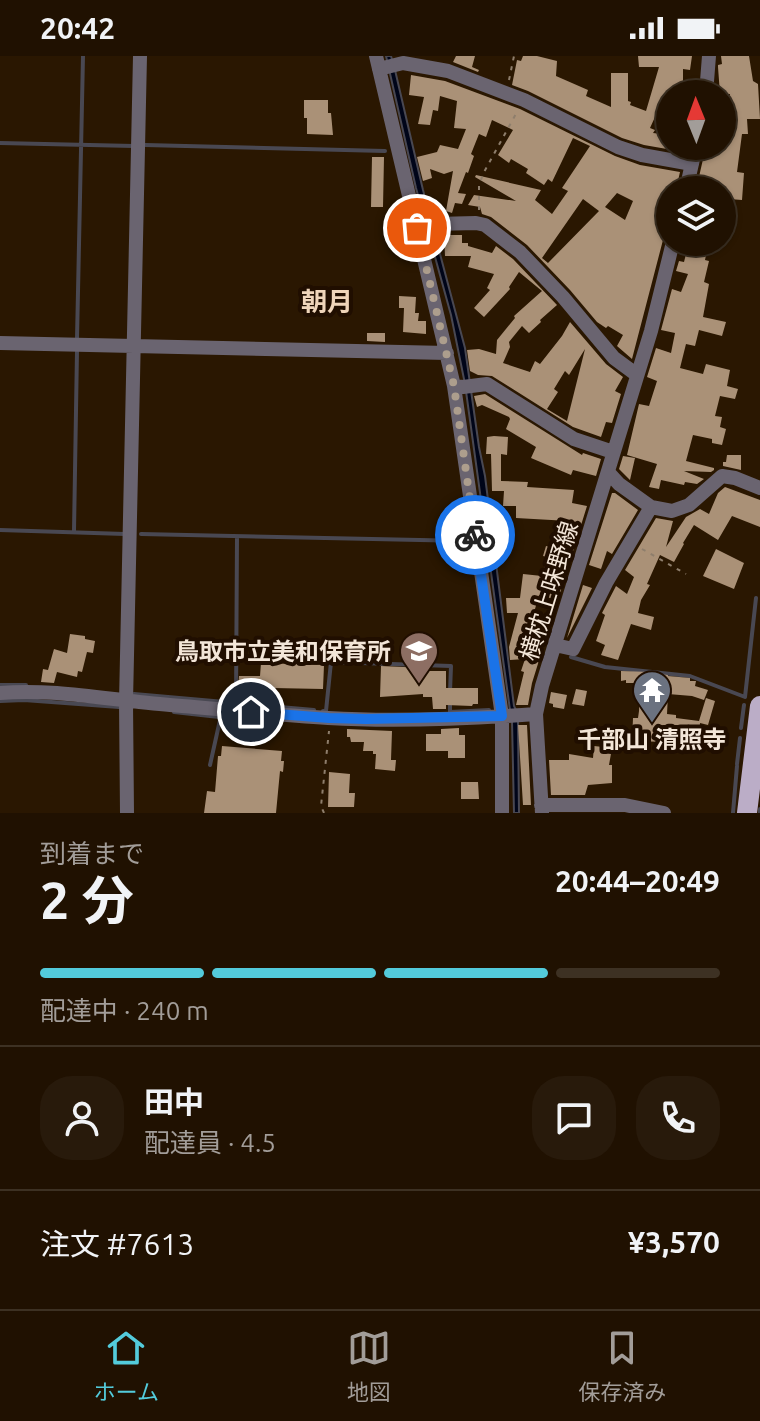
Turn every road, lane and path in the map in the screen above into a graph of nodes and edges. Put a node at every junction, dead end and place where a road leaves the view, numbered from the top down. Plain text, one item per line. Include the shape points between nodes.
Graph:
1 (140, 56) edge
2 (514, 56) edge
3 (709, 56) edge
4 (377, 62) edge
5 (707, 80) edge
6 (506, 93) junction
7 (524, 100) junction
8 (693, 160) edge
9 (692, 164) junction
10 (689, 176) edge
11 (480, 223) junction
12 (417, 228) junction
13 (670, 256) edge
14 (0, 343) edge
15 (133, 346) junction
16 (447, 353) junction
17 (637, 375) junction
18 (454, 386) junction
19 (613, 452) junction
20 (608, 472) junction
21 (760, 488) edge
22 (651, 507) junction
23 (631, 542) junction
24 (686, 574) dead end
25 (555, 645) junction
26 (0, 693) edge
27 (126, 702) junction
28 (760, 706) edge
29 (536, 714) junction
30 (502, 716) junction
31 (330, 722) dead end
32 (753, 804) edge
33 (542, 809) edge
34 (127, 813) edge
35 (324, 813) edge
36 (502, 813) edge
37 (664, 813) edge

1 - 15 street
2 - 6 path
3 - 5 street
4 - 6 street via 448,71
4 - 12 street
6 - 7 street
7 - 9 street via 618,147
7 - 11 path via 483,174
8 - 9 street
9 - 10 street
11 - 12 street
11 - 17 street via 520,252 614,358
12 - 16 street
13 - 17 street, 横枕上味野線
14 - 15 street
15 - 16 street
15 - 27 street
16 - 18 street
17 - 19 street, 横枕上味野線
18 - 19 street via 487,384 574,439
18 - 30 street
19 - 20 street, 横枕上味野線
20 - 22 street
20 - 25 street, 横枕上味野線
21 - 22 street via 722,476 689,505 672,511
22 - 23 street
23 - 24 path
23 - 25 street via 573,649
25 - 29 street, 横枕上味野線
26 - 27 street
27 - 30 street via 329,718
27 - 34 street
28 - 32 main road
29 - 30 street
29 - 33 street, 横枕上味野線
30 - 36 street
31 - 35 path
33 - 37 street via 625,805

